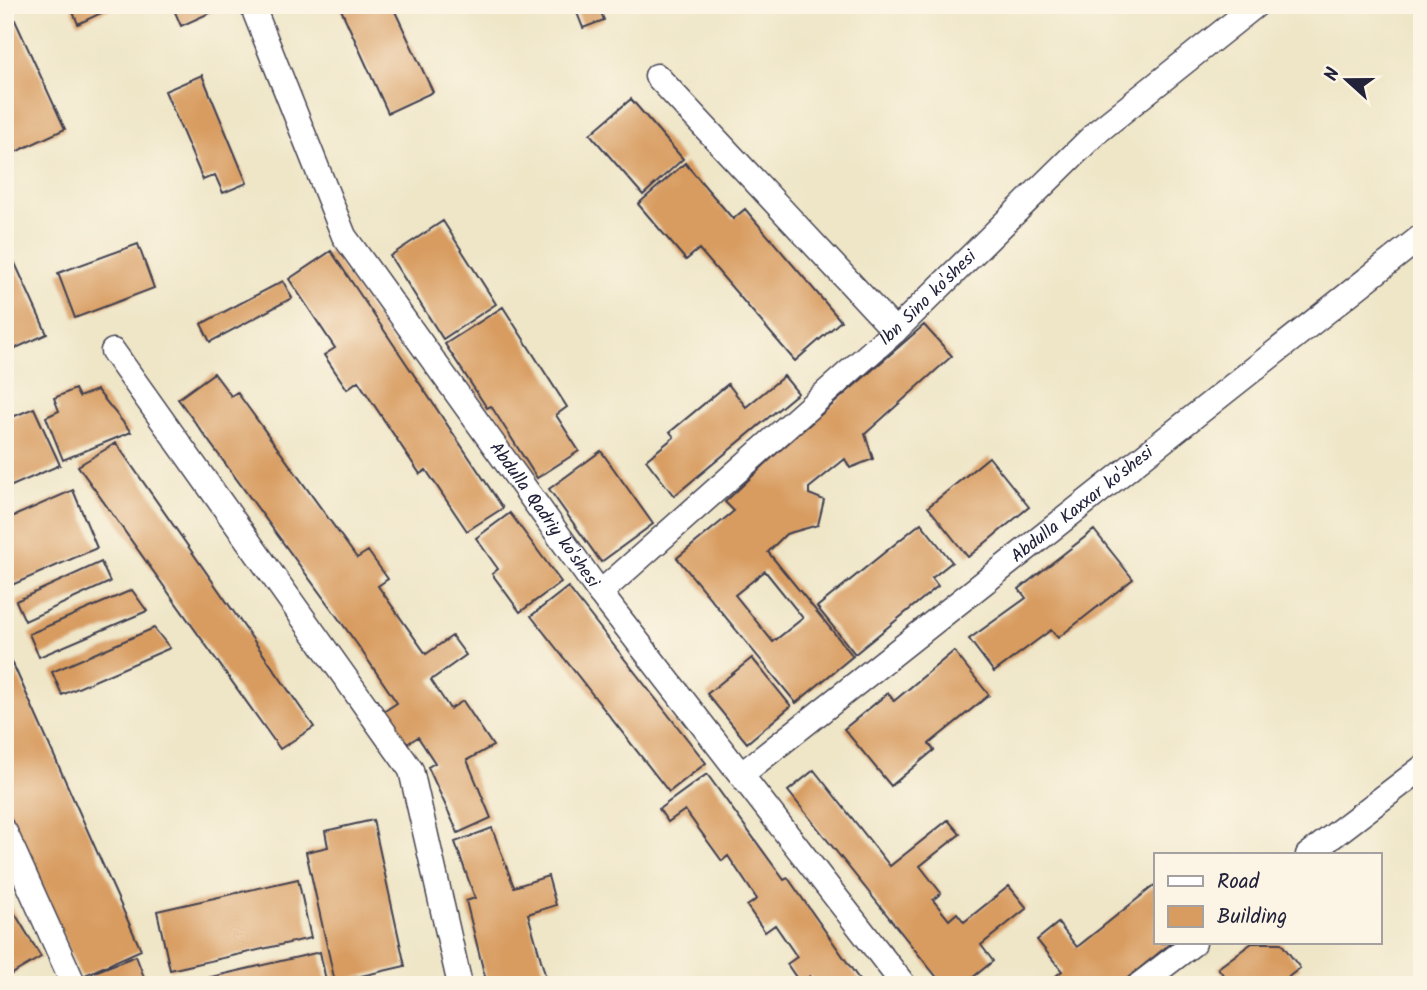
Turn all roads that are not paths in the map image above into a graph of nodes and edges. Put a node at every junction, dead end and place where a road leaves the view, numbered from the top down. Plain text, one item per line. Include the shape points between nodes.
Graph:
1 (252, 5) edge
2 (1256, 5) edge
3 (657, 76) dead end
4 (1422, 236) edge
5 (895, 331) junction
6 (113, 351) dead end
7 (600, 593) junction
8 (1422, 768) edge
9 (741, 774) junction
10 (5, 832) edge
11 (1311, 853) edge
12 (1193, 944) edge
13 (74, 985) edge
14 (460, 985) edge
15 (904, 985) edge
16 (1139, 985) edge

1 - 7 street, Abdulla Qadriy ko'shesi via 344,236
2 - 5 street, Ibn Sino ko'shesi via 1097,132
3 - 5 street
4 - 9 street, Abdulla Kaxxar ko'shesi
5 - 7 street, Ibn Sino ko'shesi
6 - 14 street via 411,770
7 - 9 street, Abdulla Qadriy ko'shesi
8 - 11 street
9 - 15 street, Abdulla Qadriy ko'shesi
10 - 13 street
12 - 16 street

